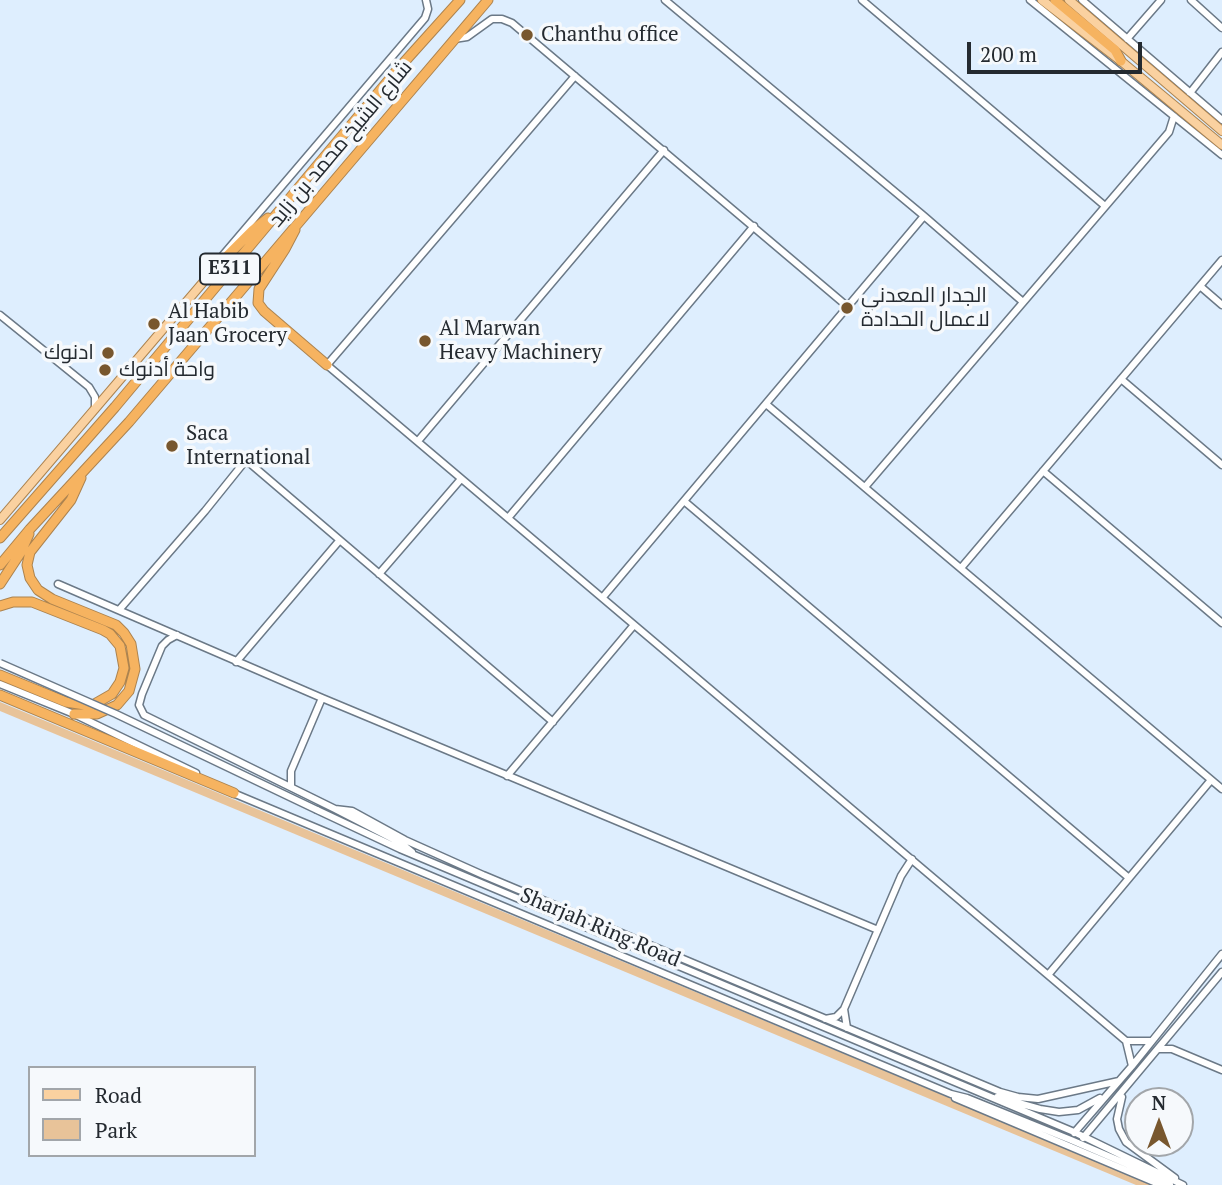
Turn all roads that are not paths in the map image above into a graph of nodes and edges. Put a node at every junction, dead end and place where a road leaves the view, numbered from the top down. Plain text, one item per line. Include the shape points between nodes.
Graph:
1 (426, 0) edge
2 (460, 0) edge
3 (488, 0) edge
4 (665, 0) edge
5 (862, 0) edge
6 (1030, 0) edge
7 (1042, 0) edge
8 (1069, 0) edge
9 (1082, 0) edge
10 (1161, 0) edge
11 (1191, 0) edge
12 (1054, 5) edge
13 (1222, 27) edge
14 (453, 39) junction
15 (1127, 39) junction
16 (1222, 52) edge
17 (1121, 61) joint
18 (575, 76) junction
19 (1190, 93) junction
20 (1174, 116) junction
21 (1222, 120) edge
22 (1187, 127) junction
23 (1222, 131) edge
24 (1169, 132) junction
25 (1222, 145) edge
26 (664, 150) junction
27 (1222, 155) edge
28 (1105, 206) junction
29 (278, 212) junction
30 (924, 216) junction
31 (296, 224) junction
32 (754, 226) junction
33 (1222, 260) edge
34 (217, 266) junction
35 (1200, 286) junction
36 (1023, 302) junction
37 (1222, 305) edge
38 (848, 307) junction
39 (0, 315) edge
40 (327, 365) junction
41 (1121, 379) junction
42 (766, 404) junction
43 (96, 409) junction
44 (418, 441) junction
45 (1222, 464) edge
46 (1042, 471) junction
47 (83, 473) junction
48 (461, 479) junction
49 (865, 487) junction
50 (684, 501) junction
51 (10, 508) junction
52 (0, 514) edge
53 (508, 518) junction
54 (0, 520) edge
55 (30, 529) junction
56 (0, 538) edge
57 (339, 541) junction
58 (0, 565) edge
59 (961, 568) junction
60 (379, 575) junction
61 (0, 584) edge
62 (58, 584) dead end
63 (603, 597) junction
64 (0, 607) edge
65 (119, 610) junction
66 (1222, 623) edge
67 (634, 625) junction
68 (177, 635) junction
69 (236, 662) junction
70 (0, 663) edge
71 (0, 675) edge
72 (0, 684) edge
73 (0, 695) edge
74 (322, 698) junction
75 (74, 714) junction
76 (553, 722) junction
77 (291, 771) junction
78 (508, 776) junction
79 (276, 780) junction
80 (1211, 780) junction
81 (291, 787) junction
82 (1222, 789) edge
83 (234, 793) junction
84 (335, 809) junction
85 (413, 853) junction
86 (912, 859) junction
87 (1129, 878) junction
88 (878, 930) junction
89 (1222, 954) edge
90 (1222, 972) edge
91 (1048, 975) junction
92 (844, 1009) junction
93 (825, 1019) junction
94 (847, 1028) junction
95 (1172, 1032) junction
96 (1126, 1041) junction
97 (1150, 1041) junction
98 (1159, 1049) junction
99 (1186, 1055) junction
100 (1132, 1066) junction
101 (1222, 1070) edge
102 (1119, 1080) junction
103 (955, 1084) junction
104 (1126, 1087) edge
105 (1112, 1088) junction
106 (1124, 1089) edge
107 (1124, 1093) edge
108 (951, 1094) junction
109 (1074, 1132) junction
110 (1085, 1137) junction
111 (1124, 1138) edge
112 (1074, 1141) junction
113 (1146, 1157) edge
114 (1177, 1184) edge
115 (1161, 1185) edge

1 - 34 street via 425,18
2 - 29 highway, شارع الشيخ محمد بن زايد / E311
3 - 14 highway, شارع الشيخ محمد بن زايد / E311
4 - 30 street
5 - 28 street
6 - 20 street
7 - 12 main road
8 - 23 main road
9 - 15 street
10 - 15 street
11 - 13 street
12 - 17 highway via 1115,50
14 - 18 street via 467,37 492,19 502,19
14 - 31 highway, شارع الشيخ محمد بن زايد / E311
15 - 19 street
16 - 19 street
17 - 25 main road
18 - 26 street
18 - 40 street
19 - 21 street
20 - 22 street
20 - 24 street
22 - 24 street
22 - 27 street
24 - 28 street
26 - 32 street
26 - 44 street
28 - 36 street
29 - 34 highway
29 - 56 highway, شارع الشيخ محمد بن زايد / E311
30 - 36 street
30 - 38 street
31 - 40 highway via 290,242 258,289 258,303
31 - 47 highway, شارع الشيخ محمد بن زايد / E311
32 - 38 street
32 - 53 street
33 - 35 street
34 - 43 main road
35 - 37 street
35 - 41 street
36 - 49 street
38 - 42 street
39 - 43 street via 89,387
40 - 44 street
41 - 45 street
41 - 46 street
42 - 49 street
42 - 50 street
43 - 51 main road
44 - 48 street
46 - 59 street
46 - 66 street
47 - 55 highway, شارع الشيخ محمد بن زايد / E311
47 - 75 highway via 71,500 30,552 30,578 52,599 116,625 131,644 135,669 129,691 117,705 97,714
48 - 53 street
48 - 60 street
49 - 59 street
50 - 63 street
50 - 87 street
51 - 52 main road
51 - 54 main road
53 - 63 street
55 - 58 highway, شارع الشيخ محمد بن زايد / E311
55 - 61 highway via 22,552
57 - 60 street
57 - 65 street via 246,460
57 - 69 street
59 - 80 street
60 - 76 street
62 - 65 street
63 - 67 street
64 - 71 highway via 13,601 32,603 103,630 120,646 124,668 112,694 91,706 66,702
65 - 68 street
67 - 76 street
67 - 86 street
68 - 69 street
68 - 79 street via 162,646 140,699 141,711
69 - 74 street
70 - 85 street, bridge
72 - 75 street, Sharjah Ring Road
73 - 83 highway
74 - 77 street
74 - 78 street
75 - 83 street, Sharjah Ring Road
76 - 78 street
77 - 79 street
77 - 81 street
78 - 88 street
79 - 81 street
80 - 82 street
80 - 87 street
81 - 84 street
83 - 108 street, Sharjah Ring Road
84 - 85 street
84 - 93 street via 352,811 472,870
85 - 103 street
86 - 88 street
86 - 91 street
87 - 91 street
88 - 92 street
89 - 97 street
90 - 95 street
91 - 96 street
92 - 93 street
92 - 94 street
93 - 94 street
94 - 102 street via 1018,1097 1048,1097
95 - 98 street
95 - 99 street via 1175,1046
96 - 97 street
96 - 100 street
97 - 100 street
98 - 99 street
98 - 104 street
99 - 101 street
100 - 102 street
102 - 105 street
103 - 105 street via 1059,1112 1089,1105
103 - 109 street
105 - 109 street
106 - 110 street
107 - 111 street via 1118,1110
108 - 112 street
108 - 115 street
109 - 110 street
109 - 112 street
110 - 112 street
110 - 114 street
112 - 114 street
113 - 114 street via 1167,1170

